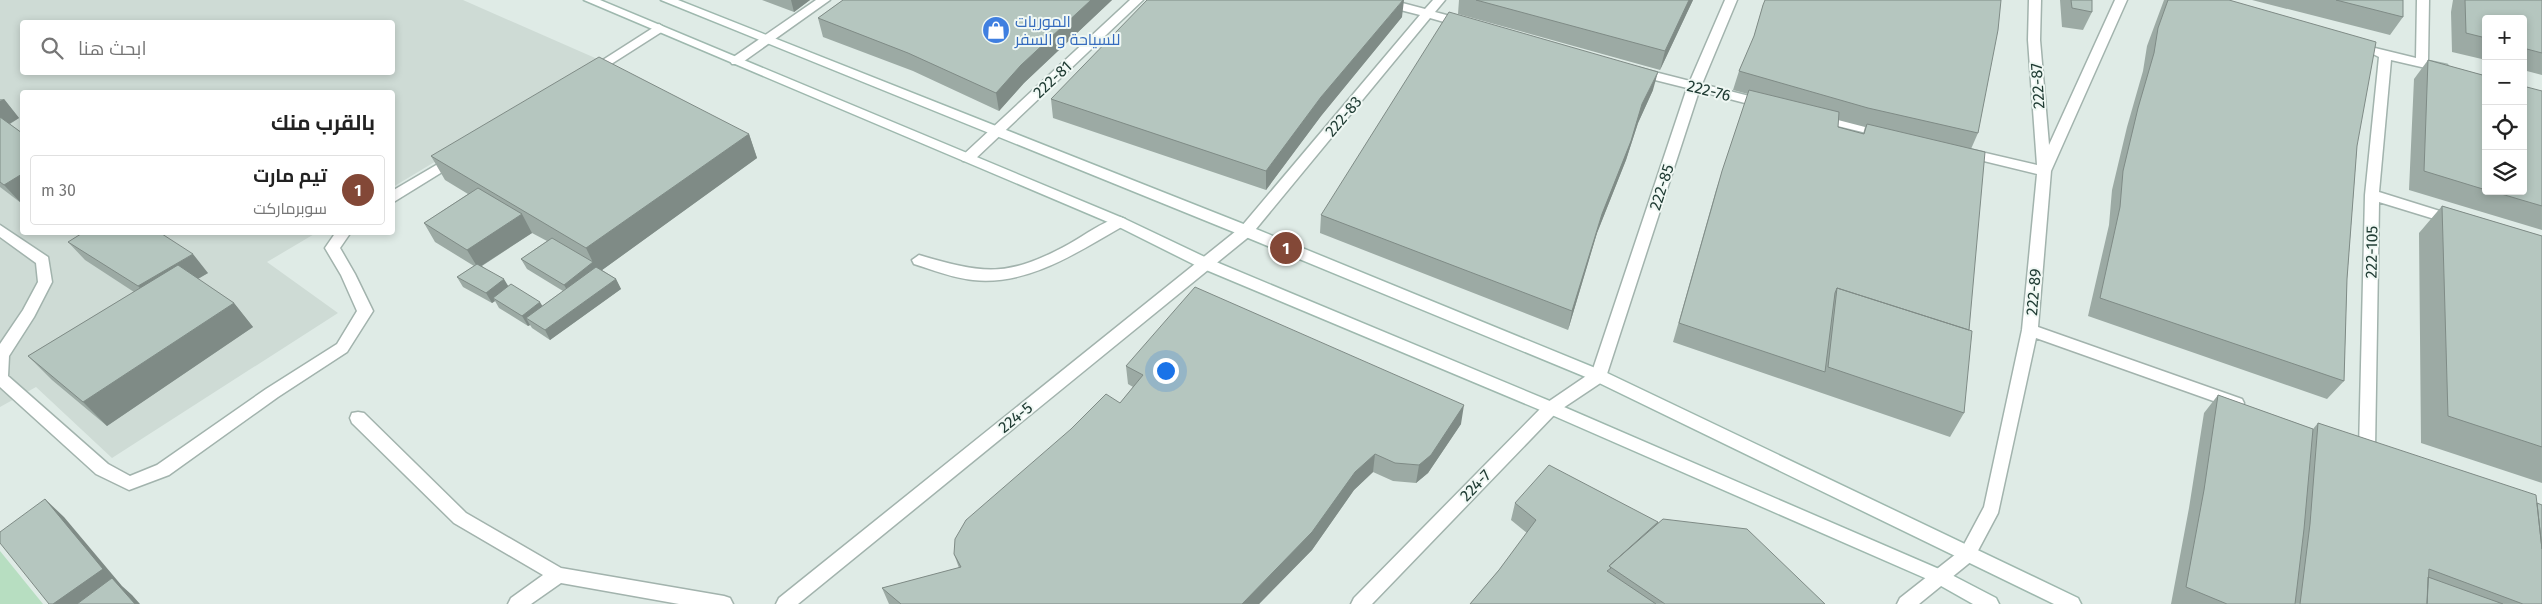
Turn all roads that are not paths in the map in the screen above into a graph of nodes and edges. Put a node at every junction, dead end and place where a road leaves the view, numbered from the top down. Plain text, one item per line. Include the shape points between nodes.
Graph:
1 (590, 0) edge
2 (668, 0) edge
3 (824, 0) edge
4 (1137, 0) edge
5 (1377, 0) edge
6 (1438, 0) edge
7 (1731, 0) edge
8 (2035, 0) edge
9 (2121, 0) edge
10 (2423, 0) edge
11 (1428, 15) junction
12 (658, 28) junction
13 (1476, 28) edge
14 (769, 39) junction
15 (2366, 50) edge
16 (2385, 55) junction
17 (736, 61) junction
18 (2422, 63) junction
19 (1628, 69) edge
20 (2458, 72) edge
21 (575, 82) edge
22 (1694, 87) junction
23 (1782, 108) edge
24 (1801, 113) edge
25 (996, 131) junction
26 (1898, 136) edge
27 (1947, 148) edge
28 (467, 150) edge
29 (968, 158) junction
30 (2044, 172) junction
31 (2372, 195) junction
32 (395, 196) edge
33 (1120, 222) junction
34 (2466, 223) edge
35 (0, 230) edge
36 (1246, 231) junction
37 (342, 235) edge
38 (918, 260) dead end
39 (1204, 263) junction
40 (2030, 330) junction
41 (1598, 376) junction
42 (0, 377) edge
43 (1551, 408) junction
44 (2254, 410) edge
45 (358, 418) dead end
46 (2348, 443) edge
47 (2367, 450) junction
48 (2385, 456) edge
49 (1967, 554) junction
50 (558, 575) junction
51 (1940, 578) junction
52 (517, 604) edge
53 (724, 604) edge
54 (785, 604) edge
55 (1360, 604) edge
56 (1906, 604) edge
57 (1990, 604) edge
58 (2072, 604) edge

1 - 12 street
2 - 14 street
3 - 14 street
4 - 25 street, 222-81
5 - 11 street
6 - 11 street, 222-83
7 - 22 street, 222-85
8 - 30 street, 222-87 via 2034,40
9 - 30 street, 222-89
10 - 18 street
11 - 13 street
11 - 36 street, 222-83
12 - 17 street
12 - 21 street
14 - 17 street
14 - 25 street
15 - 16 street
16 - 18 street
16 - 31 street, 222-105
17 - 29 street
18 - 20 street
19 - 22 street, 222-76
22 - 23 street, 222-76
22 - 41 street, 222-85
24 - 26 street
25 - 29 street, 222-81
25 - 36 street
27 - 30 street
28 - 32 street
29 - 33 street
30 - 40 street, 222-89
31 - 34 street
31 - 47 street, 222-105
33 - 38 street via 1039,266 1010,274 974,275
33 - 39 street
35 - 42 street via 43,261 45,282 1,355
36 - 39 street, 224-5
36 - 41 street
37 - 42 street via 332,248 366,311 342,348 163,470 129,483 102,469
39 - 43 street
39 - 54 street, 224-5
40 - 44 street
40 - 49 street, 222-89 via 1992,508
41 - 43 street, 224-7
41 - 49 street
43 - 51 street
43 - 55 street, 224-7
45 - 50 street via 460,518
46 - 47 street
47 - 48 street
49 - 51 street, 222-89
49 - 58 street
50 - 52 street
50 - 53 street
51 - 56 street, 222-89
51 - 57 street

